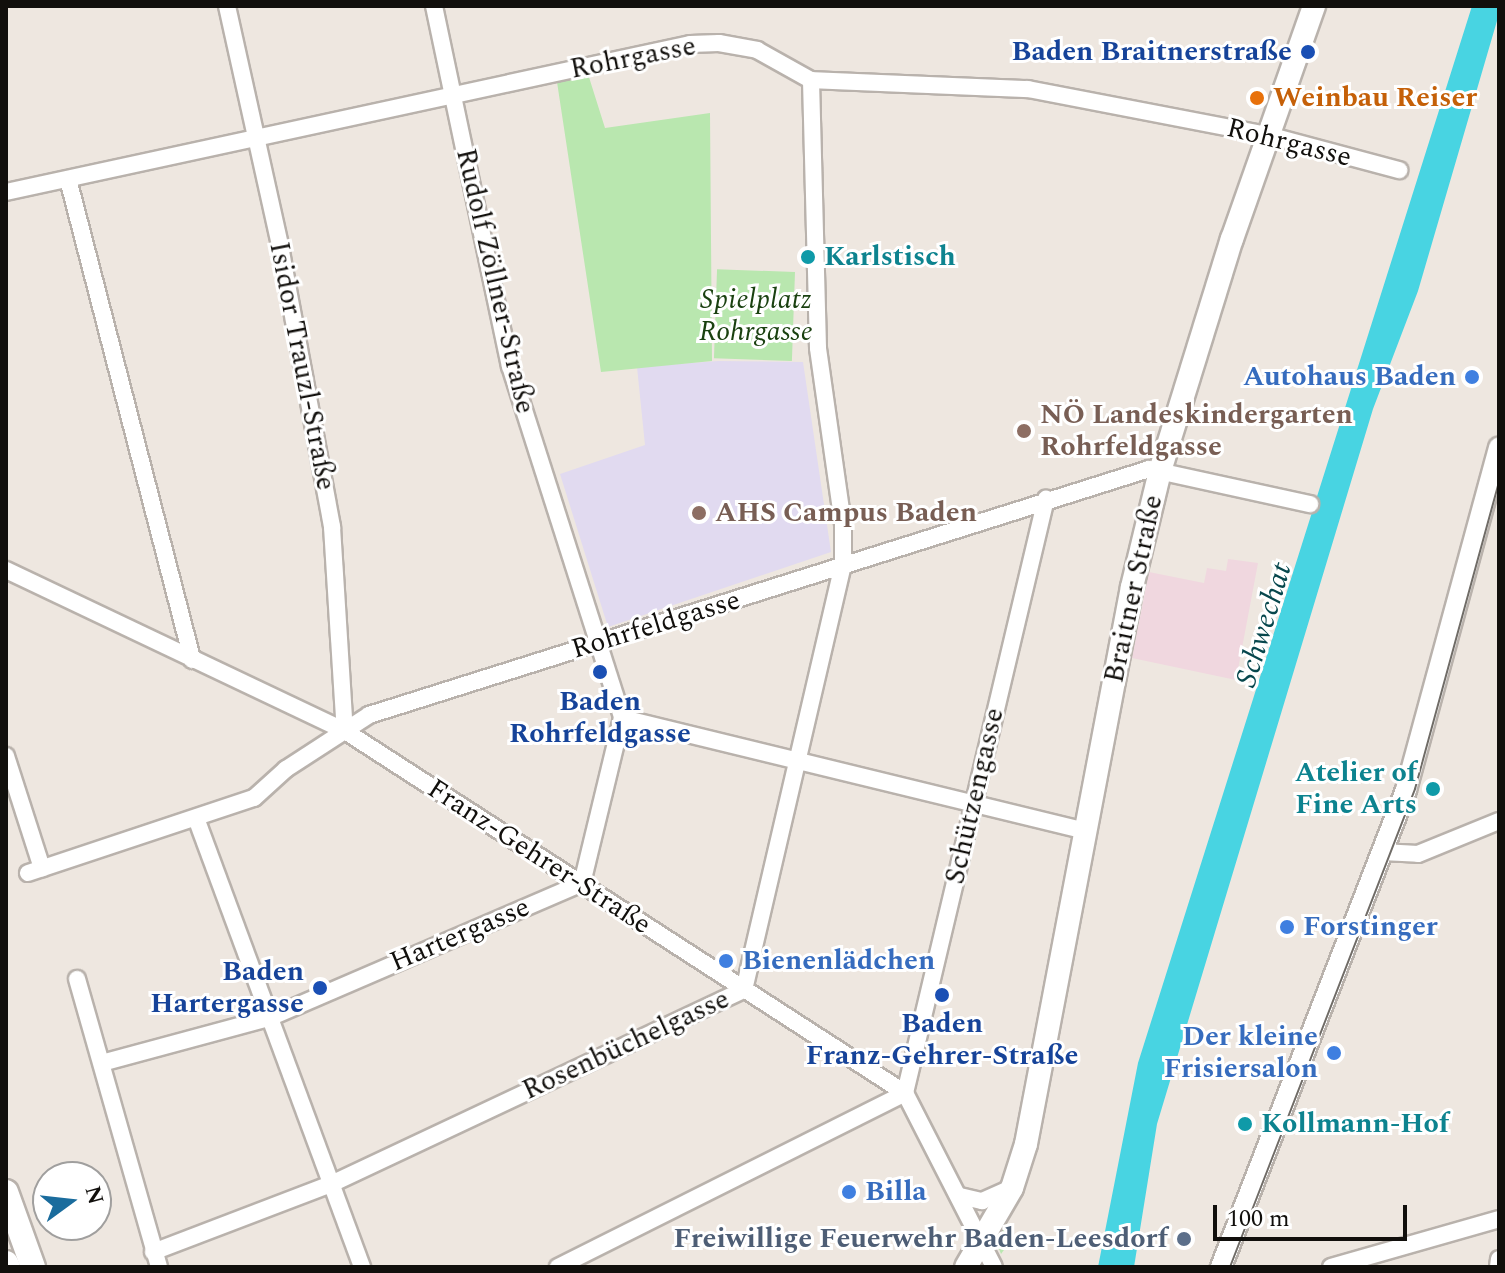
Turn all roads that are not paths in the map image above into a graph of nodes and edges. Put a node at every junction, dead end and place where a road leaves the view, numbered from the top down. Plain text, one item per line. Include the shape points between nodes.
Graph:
1 (227, 6) edge
2 (434, 6) edge
3 (1314, 6) edge
4 (811, 80) junction
5 (452, 93) junction
6 (1268, 135) junction
7 (255, 137) junction
8 (1399, 170) dead end
9 (68, 179) junction
10 (6, 192) edge
11 (1499, 447) edge
12 (1160, 471) junction
13 (1046, 499) junction
14 (1310, 504) dead end
15 (843, 566) junction
16 (6, 570) edge
17 (600, 643) junction
18 (192, 660) junction
19 (622, 718) junction
20 (345, 731) junction
21 (6, 756) edge
22 (800, 759) junction
23 (973, 804) junction
24 (196, 818) junction
25 (1499, 821) edge
26 (1087, 831) junction
27 (1382, 852) junction
28 (582, 883) junction
29 (77, 979) dead end
30 (744, 990) junction
31 (269, 1018) junction
32 (102, 1063) junction
33 (905, 1093) junction
34 (331, 1184) junction
35 (1012, 1188) junction
36 (6, 1192) edge
37 (960, 1196) junction
38 (1499, 1219) edge
39 (981, 1246) junction
40 (1499, 1259) edge
41 (156, 1260) edge
42 (33, 1267) edge
43 (362, 1267) edge
44 (558, 1267) edge
45 (966, 1267) edge
46 (994, 1267) edge
47 (1221, 1267) edge
48 (1331, 1267) edge
49 (1498, 1267) edge

1 - 7 street, Isidor Trauzl-Straße
2 - 5 street, Rudolf Zöllner-Straße
3 - 6 main road, Braitner Straße
4 - 5 street, Rohrgasse via 757,50 690,44
4 - 6 street, Rohrgasse via 1028,89
4 - 15 street, Rosenbüchelgasse via 818,348 843,524
5 - 7 street, Rohrgasse
5 - 17 street, Rudolf Zöllner-Straße via 510,366
6 - 8 street, Rohrgasse
6 - 12 main road, Braitner Straße
7 - 9 street, Rohrgasse
7 - 20 street, Isidor Trauzl-Straße via 332,527
9 - 10 street, Rohrgasse
9 - 18 street
11 - 27 street via 1433,704
12 - 13 street, Rohrfeldgasse via 1149,469
12 - 14 street, Rohrfeldgasse
12 - 26 main road, Braitner Straße via 1132,587
13 - 15 street, Rohrfeldgasse
13 - 23 street, Schützengasse
15 - 17 street, Rohrfeldgasse
15 - 22 street, Rosenbüchelgasse
16 - 18 street, Franz-Gehrer-Straße
17 - 19 street
17 - 20 street, Rohrfeldgasse via 369,715
18 - 20 street, Franz-Gehrer-Straße
19 - 22 street
19 - 28 street
20 - 24 street, Rohrfeldgasse via 286,769 254,798
20 - 28 street, Franz-Gehrer-Straße
21 - 24 street, Rohrfeldgasse via 35,871
22 - 23 street
22 - 30 street, Rosenbüchelgasse
23 - 26 street
23 - 33 street, Schützengasse
24 - 31 street
25 - 27 street via 1418,854
26 - 35 main road, Braitner Straße via 1026,1144
27 - 47 street
28 - 30 street, Franz-Gehrer-Straße
28 - 31 street, Hartergasse
29 - 32 street
30 - 33 street, Franz-Gehrer-Straße
30 - 34 street, Rosenbüchelgasse
31 - 32 street, Hartergasse
31 - 34 street
32 - 41 street
33 - 37 street, Franz-Gehrer-Straße
33 - 44 street
34 - 41 street, Rosenbüchelgasse
34 - 43 street
35 - 37 street via 982,1201
35 - 39 main road, Braitner Straße
36 - 42 main road
37 - 39 street, Franz-Gehrer-Straße
38 - 48 street
39 - 45 main road, Braitner Straße
39 - 46 street, Franz-Gehrer-Straße
40 - 49 street

